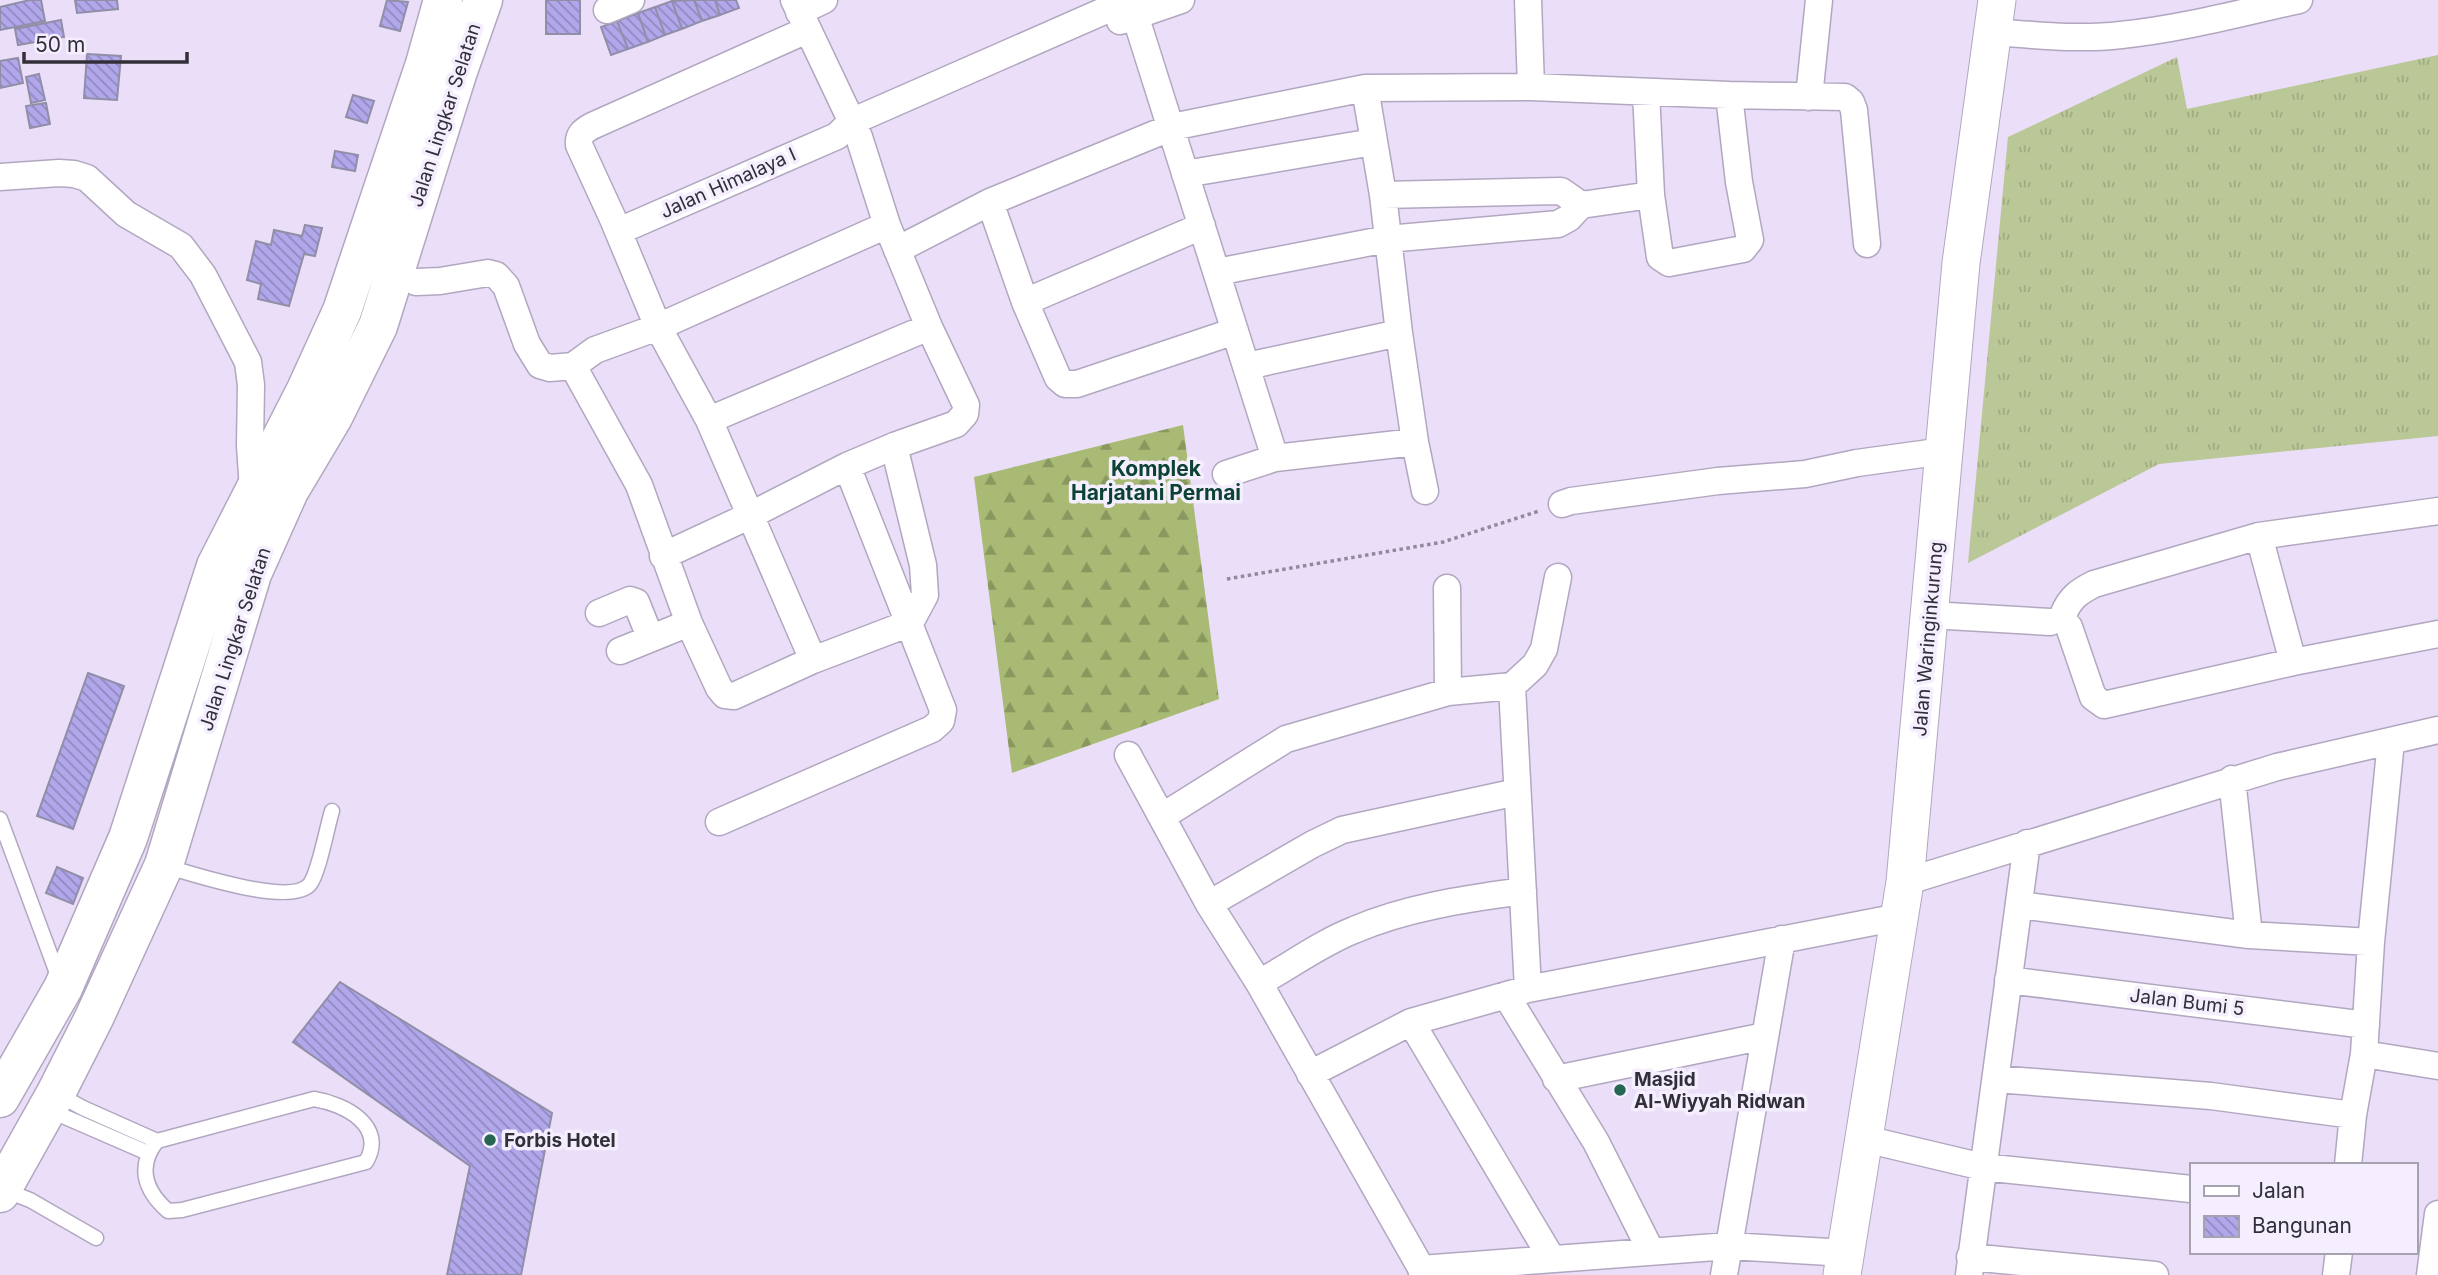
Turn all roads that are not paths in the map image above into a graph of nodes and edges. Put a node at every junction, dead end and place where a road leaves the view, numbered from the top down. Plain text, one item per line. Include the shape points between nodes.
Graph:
1 (443, 0) edge
2 (483, 0) edge
3 (824, 0) edge
4 (1181, 0) edge
5 (1528, 0) edge
6 (1819, 0) edge
7 (2299, 0) edge
8 (1131, 5) edge
9 (800, 14) edge
10 (1995, 16) edge
11 (441, 69) junction
12 (1531, 87) junction
13 (1365, 88) junction
14 (1646, 92) junction
15 (1729, 95) junction
16 (1809, 97) junction
17 (1172, 127) junction
18 (849, 131) junction
19 (1373, 142) junction
20 (1185, 174) junction
21 (0, 177) edge
22 (1383, 195) junction
23 (1651, 195) junction
24 (990, 202) junction
25 (1581, 205) junction
26 (887, 225) junction
27 (1202, 226) junction
28 (619, 231) junction
29 (1387, 239) junction
30 (1867, 244) dead end
31 (897, 250) junction
32 (1217, 272) junction
33 (416, 282) dead end
34 (1025, 302) junction
35 (658, 327) junction
36 (929, 327) junction
37 (1235, 331) junction
38 (1399, 333) junction
39 (573, 366) junction
40 (1247, 366) junction
41 (709, 420) junction
42 (1415, 442) junction
43 (894, 446) junction
44 (1944, 451) junction
45 (1275, 457) junction
46 (847, 466) junction
47 (1226, 474) dead end
48 (270, 483) junction
49 (1425, 491) dead end
50 (1563, 504) road end
51 (2438, 511) edge
52 (751, 515) junction
53 (2259, 536) junction
54 (663, 556) junction
55 (1558, 578) dead end
56 (1447, 588) dead end
57 (599, 613) dead end
58 (1930, 615) junction
59 (2061, 621) junction
60 (689, 623) junction
61 (910, 623) junction
62 (2438, 634) edge
63 (650, 637) junction
64 (621, 651) dead end
65 (813, 660) junction
66 (2293, 662) junction
67 (1512, 685) junction
68 (1448, 692) junction
69 (2438, 730) edge
70 (2392, 741) junction
71 (1128, 755) dead end
72 (2232, 779) junction
73 (1517, 792) junction
74 (331, 811) dead end
75 (1163, 816) junction
76 (0, 819) edge
77 (719, 822) dead end
78 (2027, 843) junction
79 (164, 865) junction
80 (1523, 891) junction
81 (1902, 899) junction
82 (1209, 904) junction
83 (2019, 905) junction
84 (2249, 935) junction
85 (1782, 939) junction
86 (2371, 942) junction
87 (2008, 980) junction
88 (1259, 984) junction
89 (63, 988) junction
90 (1517, 992) junction
91 (1411, 1022) junction
92 (2366, 1025) junction
93 (1765, 1036) junction
94 (2364, 1054) junction
95 (2438, 1066) edge
96 (1310, 1074) junction
97 (1556, 1079) junction
98 (1997, 1079) junction
99 (0, 1098) edge
100 (52, 1102) junction
101 (2353, 1115) junction
102 (1865, 1139) junction
103 (152, 1147) junction
104 (2348, 1163) edge
105 (1983, 1167) junction
106 (2190, 1189) edge
107 (1, 1191) edge
108 (2417, 1211) edge
109 (2438, 1213) edge
110 (96, 1238) dead end
111 (1729, 1246) junction
112 (1651, 1251) junction
113 (2339, 1254) edge
114 (1552, 1259) junction
115 (1844, 1264) edge
116 (1969, 1266) edge
117 (1423, 1272) edge
118 (1724, 1275) edge
119 (2155, 1275) edge
120 (2336, 1275) edge
121 (2430, 1275) edge

1 - 11 highway, Jalan Lingkar Selatan
2 - 11 highway, Jalan Lingkar Selatan
3 - 9 street
4 - 8 street, Jalan Himalaya I
5 - 12 street
6 - 16 street
7 - 10 street via 2118,36 2080,37
8 - 17 street
8 - 18 street, Jalan Himalaya I
9 - 18 street
9 - 28 street via 580,134 579,145
10 - 44 street, Jalan Waringinkurung via 1961,263
11 - 48 highway, Jalan Lingkar Selatan via 377,326 319,403
12 - 13 street
12 - 14 street
13 - 17 street
13 - 19 street
14 - 15 street
14 - 23 street
15 - 16 street
15 - 23 street via 1748,245 1663,261
16 - 30 street via 1845,97 1851,102
17 - 20 street
17 - 24 street
18 - 26 street
18 - 28 street, Jalan Himalaya I
19 - 20 street
19 - 22 street
20 - 27 street
21 - 48 street via 60,173 87,178 126,214 181,246 203,275 248,362 250,445
22 - 25 street via 1561,191
22 - 29 street
23 - 25 street
24 - 31 street
24 - 34 street
25 - 29 street via 1558,224
26 - 31 street
26 - 35 street
27 - 32 street
27 - 34 street
28 - 35 street
29 - 32 street
29 - 38 street
31 - 36 street
32 - 37 street
33 - 39 street via 496,275 506,286 527,344 540,365
34 - 37 street via 1058,378 1065,384 1077,384
35 - 39 street via 595,350
35 - 41 street
36 - 41 street
36 - 43 street via 967,405 965,414 956,424
37 - 40 street
38 - 40 street
38 - 42 street
39 - 54 street via 639,485
40 - 45 street
41 - 52 street
42 - 45 street
42 - 49 street
43 - 46 street
43 - 61 street via 923,565 925,595
44 - 50 street via 1805,474 1678,486
44 - 58 street, Jalan Waringinkurung
45 - 47 street
46 - 52 street
46 - 61 street
48 - 79 highway, Jalan Lingkar Selatan via 252,574
48 - 89 highway, Jalan Lingkar Selatan via 216,566 128,838
51 - 53 street
52 - 54 street
52 - 65 street
53 - 59 street via 2094,584 2068,602
53 - 66 street
54 - 60 street
55 - 67 street via 1544,649 1535,665
56 - 68 street
57 - 63 street via 630,600 636,602
58 - 59 street
58 - 81 street, Jalan Waringinkurung
59 - 66 street via 2093,697 2104,705
60 - 63 street
60 - 65 street via 725,695 734,696
61 - 65 street
61 - 77 street via 943,710 932,730
62 - 66 street
63 - 64 street
67 - 68 street
67 - 73 street
68 - 75 street via 1286,739
69 - 70 street
70 - 72 street
70 - 86 street
71 - 75 street
72 - 78 street
72 - 84 street
73 - 80 street
73 - 82 street via 1342,830
74 - 79 lane via 312,882 303,891 273,892
75 - 82 street
76 - 89 lane
78 - 81 street
78 - 83 street
79 - 100 highway, Jalan Lingkar Selatan
80 - 88 street via 1389,916 1351,930
80 - 90 street
81 - 85 street
81 - 102 street, Jalan Waringinkurung
82 - 88 street
83 - 84 street
83 - 87 street
84 - 86 street
85 - 90 street
85 - 93 street
86 - 92 street
87 - 92 street, Jalan Bumi 5
87 - 98 street
88 - 96 street
89 - 99 highway, Jalan Lingkar Selatan
90 - 91 street
90 - 97 street
91 - 96 street
91 - 114 street
92 - 94 street
93 - 97 street
93 - 111 street
94 - 95 street
94 - 101 street
96 - 117 street
97 - 112 street via 1596,1142
98 - 101 street via 2211,1096
98 - 105 street
100 - 103 lane via 83,1108
100 - 107 highway, Jalan Lingkar Selatan
101 - 104 street
102 - 105 street
102 - 115 street, Jalan Waringinkurung
103 - 103 lane via 314,1099 348,1110 360,1120 372,1137 373,1150 366,1162 168,1211 150,1188 144,1171
105 - 106 street
105 - 116 street
107 - 110 lane via 30,1200
108 - 109 street
109 - 121 street
111 - 112 street
111 - 115 street
111 - 118 street
112 - 114 street
113 - 120 street
114 - 117 street
116 - 119 street

